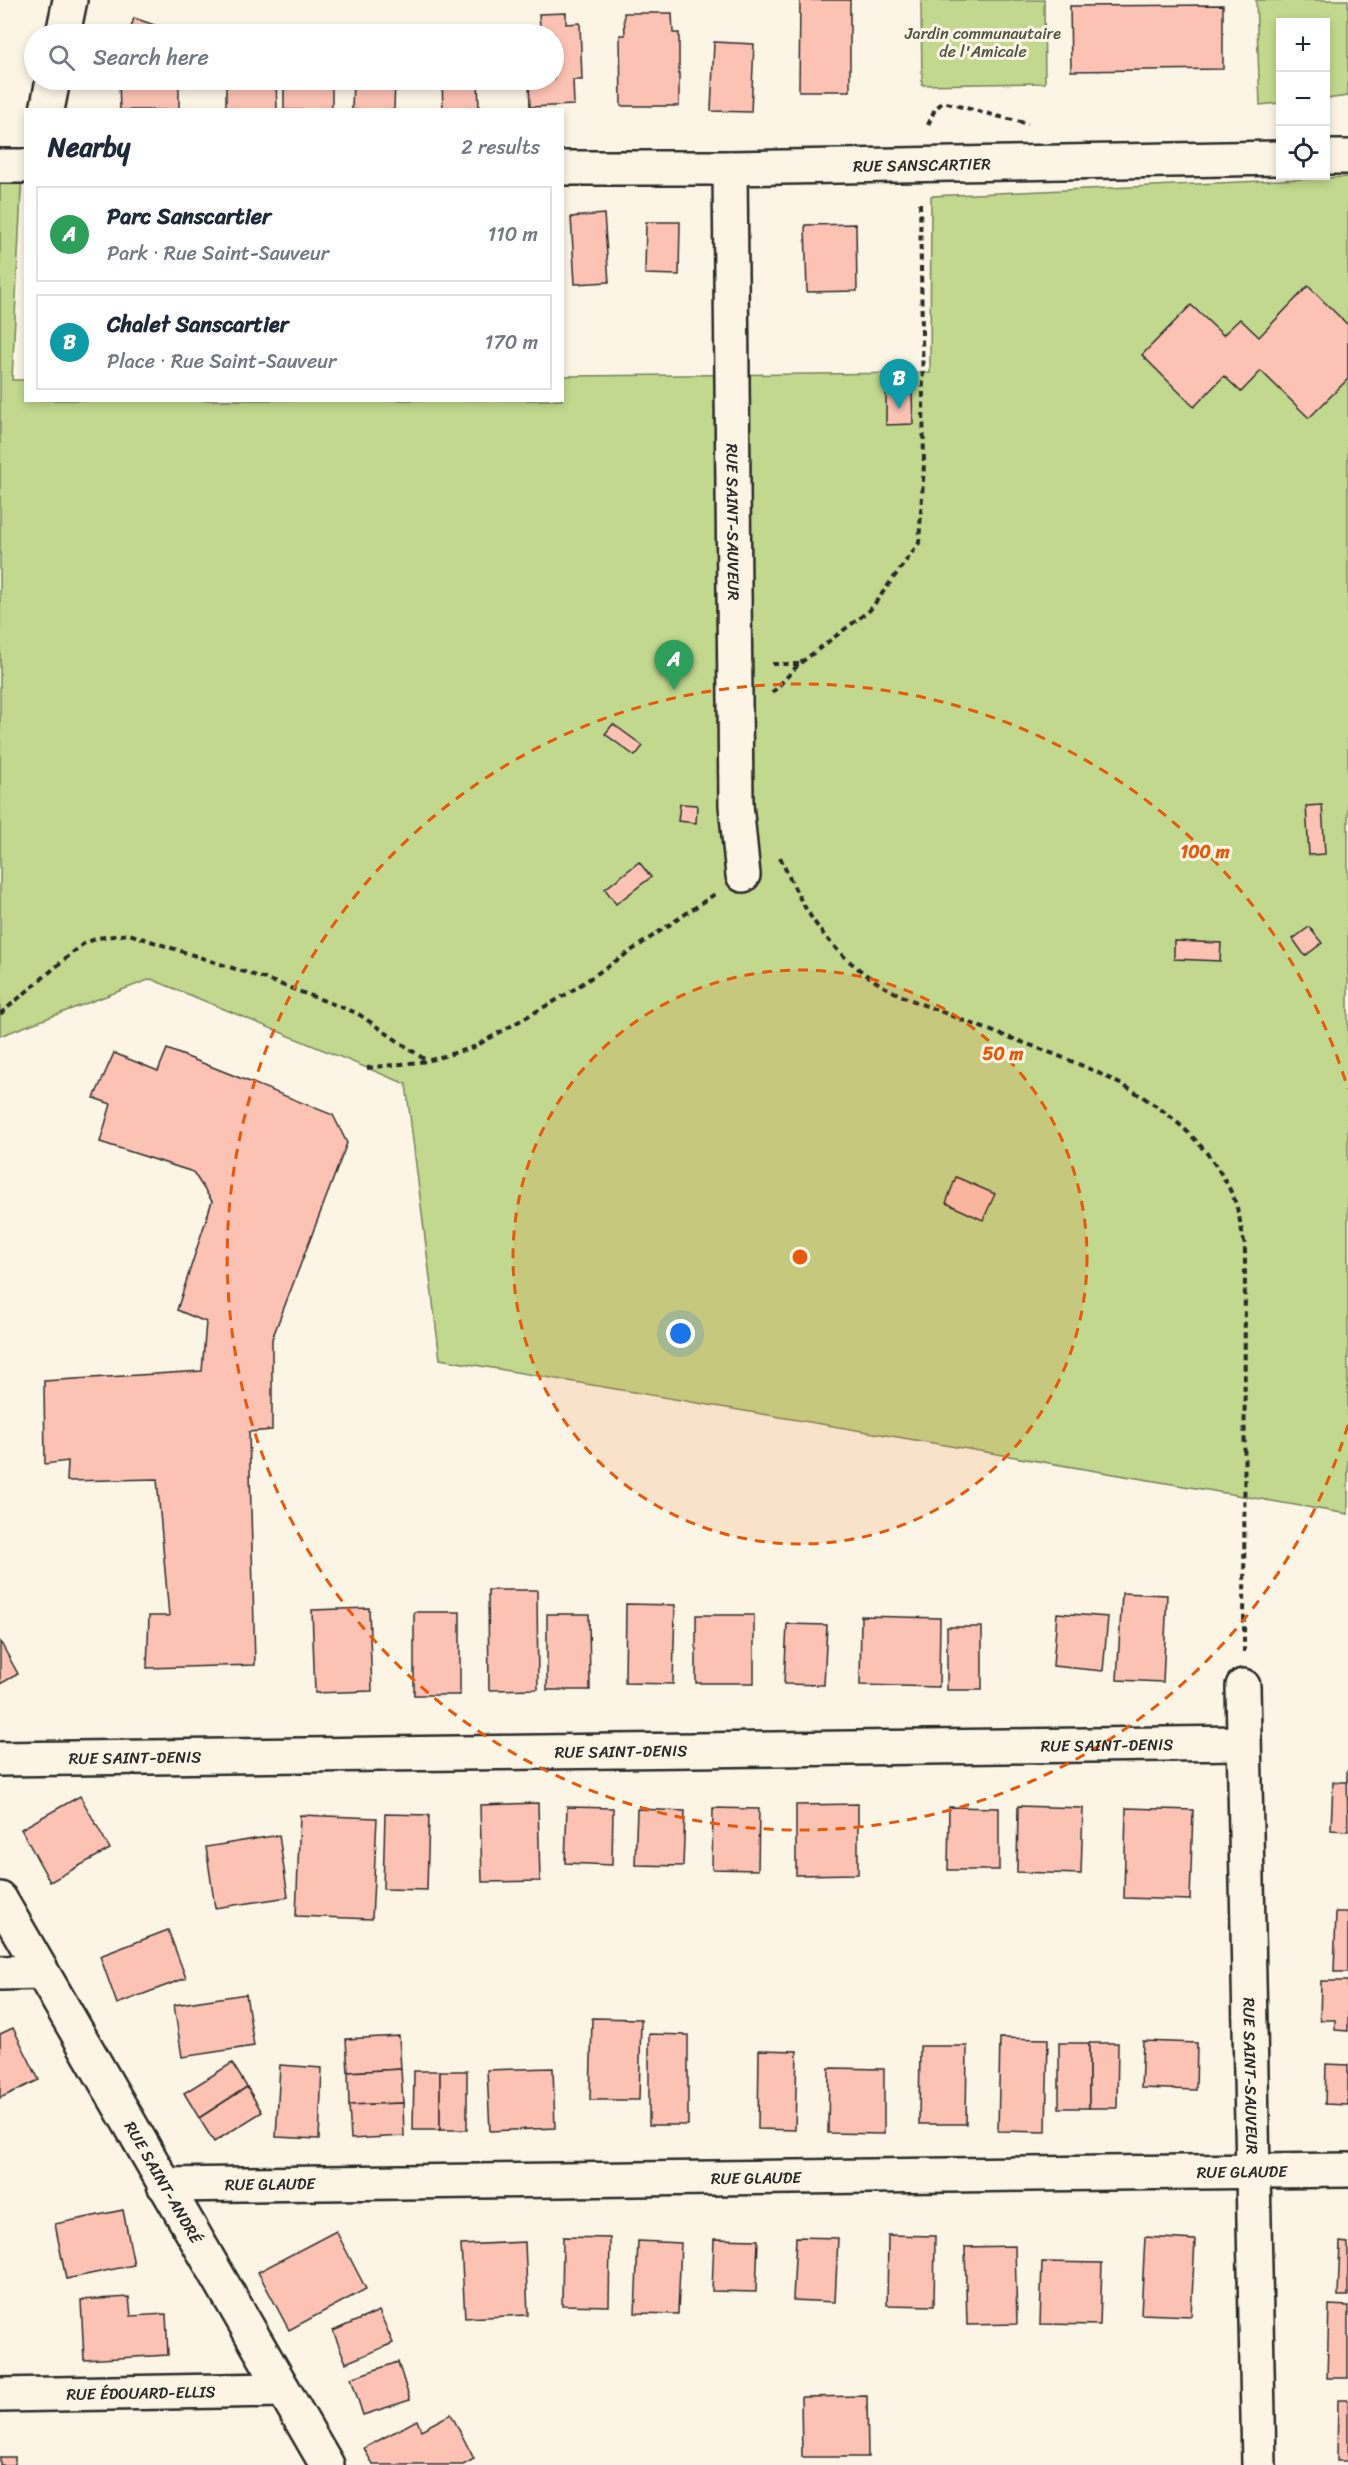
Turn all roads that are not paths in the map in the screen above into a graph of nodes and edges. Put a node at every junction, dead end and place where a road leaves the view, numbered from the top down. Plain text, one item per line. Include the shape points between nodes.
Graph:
1 (70, 0) edge
2 (65, 24) edge
3 (51, 90) edge
4 (47, 108) edge
5 (1330, 157) edge
6 (1348, 157) edge
7 (1276, 158) edge
8 (0, 166) edge
9 (24, 166) edge
10 (564, 168) edge
11 (730, 168) junction
12 (743, 875) road end
13 (1244, 1686) road end
14 (1243, 1743) junction
15 (0, 1759) edge
16 (0, 1899) edge
17 (41, 1972) junction
18 (0, 1973) edge
19 (1348, 2170) edge
20 (1254, 2172) junction
21 (164, 2185) junction
22 (283, 2391) junction
23 (0, 2395) edge
24 (327, 2465) edge
25 (1259, 2465) edge

1 - 2 street
3 - 4 street
5 - 6 street
7 - 11 street, RUE SANSCARTIER
8 - 9 street
10 - 11 street, RUE SANSCARTIER
11 - 12 street, RUE SAINT-SAUVEUR via 736,805
13 - 14 street, RUE SAINT-SAUVEUR
14 - 15 street, RUE SAINT-DENIS
14 - 20 street, RUE SAINT-SAUVEUR
16 - 17 street, RUE SAINT-ANDRÉ
17 - 18 street
17 - 21 street, RUE SAINT-ANDRÉ
19 - 20 street, RUE GLAUDE
20 - 21 street, RUE GLAUDE
20 - 25 street, RUE SAINT-SAUVEUR
21 - 22 street, RUE SAINT-ANDRÉ
22 - 23 street, RUE ÉDOUARD-ELLIS
22 - 24 street, RUE SAINT-ANDRÉ

